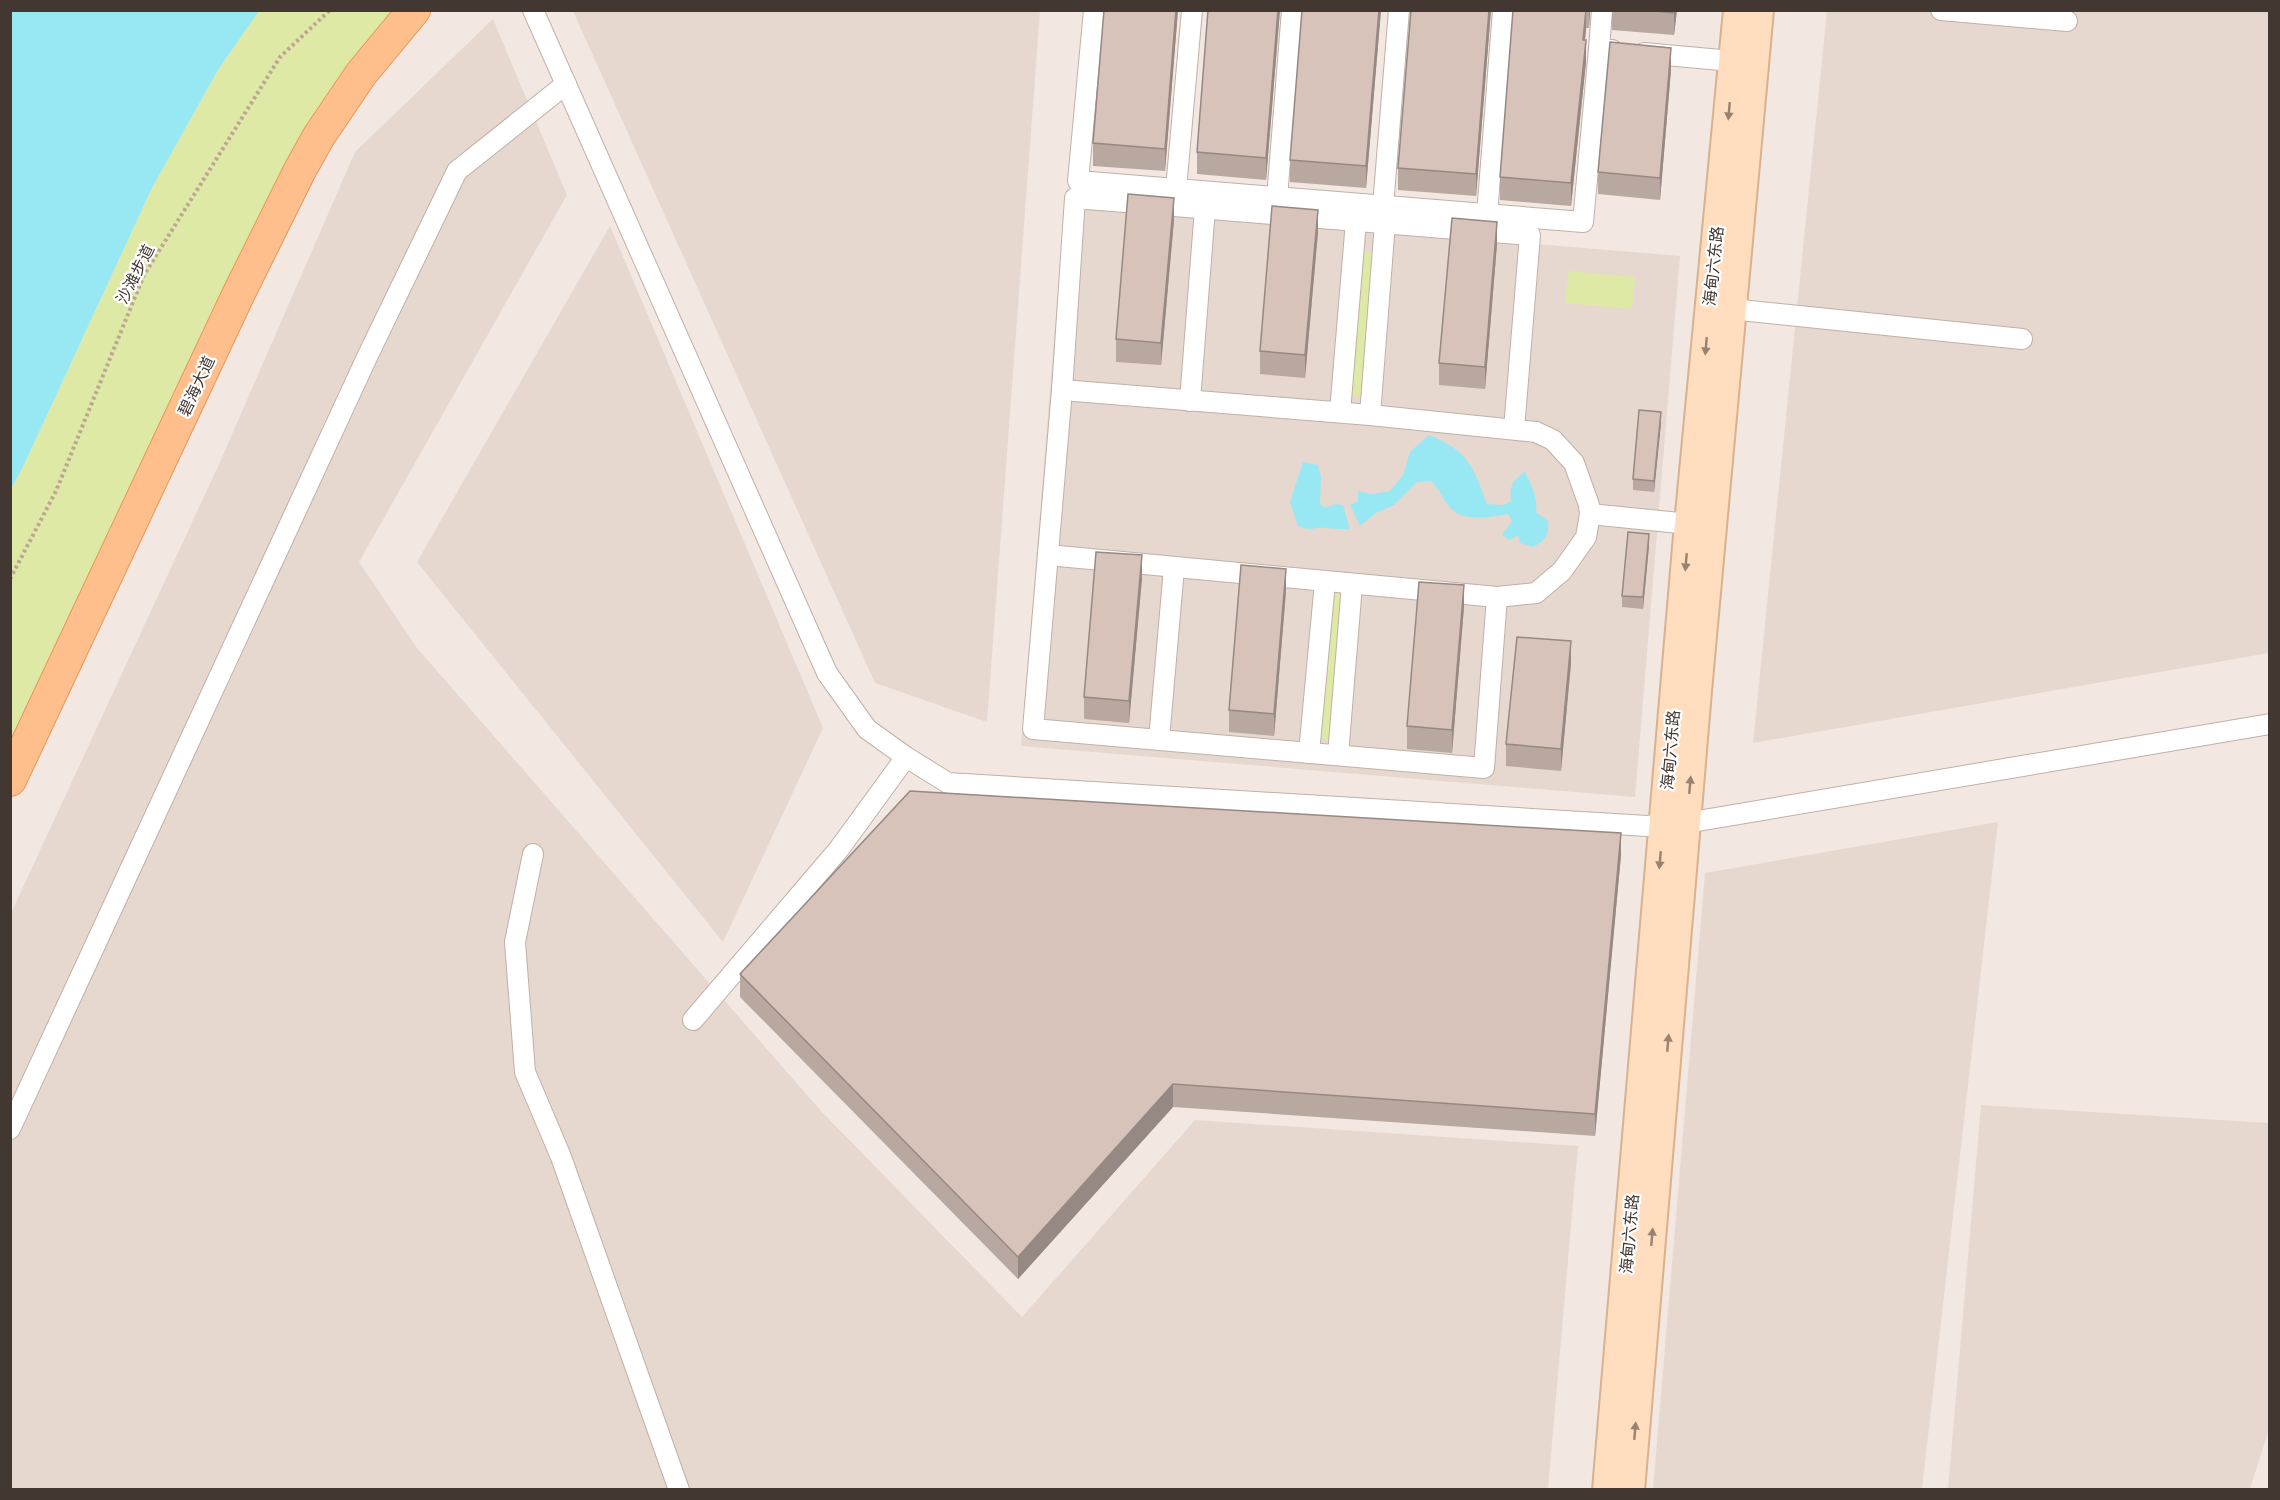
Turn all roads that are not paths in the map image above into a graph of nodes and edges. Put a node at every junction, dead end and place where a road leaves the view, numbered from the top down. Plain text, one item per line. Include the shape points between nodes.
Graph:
1 (399, 10) edge
2 (414, 10) edge
3 (533, 10) edge
4 (1094, 10) edge
5 (1192, 10) edge
6 (1292, 10) edge
7 (1399, 10) edge
8 (1503, 10) edge
9 (1602, 10) edge
10 (1737, 10) edge
11 (1759, 10) edge
12 (1941, 10) edge
13 (2067, 21) dead end
14 (1599, 49) junction
15 (1744, 62) junction
16 (566, 84) junction
17 (1176, 189) junction
18 (1077, 190) junction
19 (1277, 198) junction
20 (1205, 208) junction
21 (1384, 214) junction
22 (1487, 215) junction
23 (1356, 221) junction
24 (1721, 308) junction
25 (2022, 339) dead end
26 (1062, 390) junction
27 (1190, 401) junction
28 (1340, 412) junction
29 (1370, 415) junction
30 (1514, 429) junction
31 (1590, 514) junction
32 (1701, 525) junction
33 (1048, 555) junction
34 (1174, 568) junction
35 (1325, 582) junction
36 (1352, 585) junction
37 (1497, 597) junction
38 (2270, 724) edge
39 (1159, 739) junction
40 (1309, 753) junction
41 (10, 754) edge
42 (1338, 755) junction
43 (906, 757) junction
44 (10, 780) edge
45 (1675, 824) junction
46 (532, 854) dead end
47 (693, 1020) dead end
48 (10, 1129) edge
49 (679, 1490) edge
50 (1607, 1490) edge
51 (1630, 1490) edge

1 - 41 main road, 碧海大道 via 334,91 286,172
2 - 44 main road, 碧海大道 via 362,74 300,170
3 - 16 street
4 - 18 street
5 - 17 street
6 - 19 street
7 - 21 street
8 - 22 street
9 - 14 street
10 - 15 main road, 海甸六东路
11 - 15 main road, 海甸六东路
12 - 13 street
14 - 15 street
14 - 22 street via 1583,222
15 - 24 main road, 海甸六东路
16 - 43 street via 827,673 867,729
16 - 48 street via 457,171
17 - 18 street
17 - 19 street
18 - 20 street
18 - 26 street
19 - 21 street
20 - 23 street
20 - 27 street
21 - 22 street
21 - 23 street
21 - 29 street
21 - 30 street via 1530,235
23 - 28 street
24 - 25 street
24 - 32 main road, 海甸六东路
26 - 27 street
26 - 33 street
27 - 28 street
28 - 29 street
29 - 30 street
30 - 31 street via 1554,440 1574,464
31 - 32 street
31 - 37 street via 1586,537 1562,571 1536,593
32 - 45 main road, 海甸六东路
33 - 34 street
33 - 39 street via 1033,729
34 - 35 street
34 - 39 street
35 - 36 street
35 - 40 street
36 - 37 street
36 - 42 street
37 - 42 street via 1484,768
38 - 45 street
39 - 40 street
40 - 42 street
43 - 45 street via 948,783 966,785 1647,826
43 - 47 street via 839,849
45 -> 50 main road, 海甸六东路
51 -> 45 main road, 海甸六东路
46 - 49 street via 515,942 525,1072 561,1157

